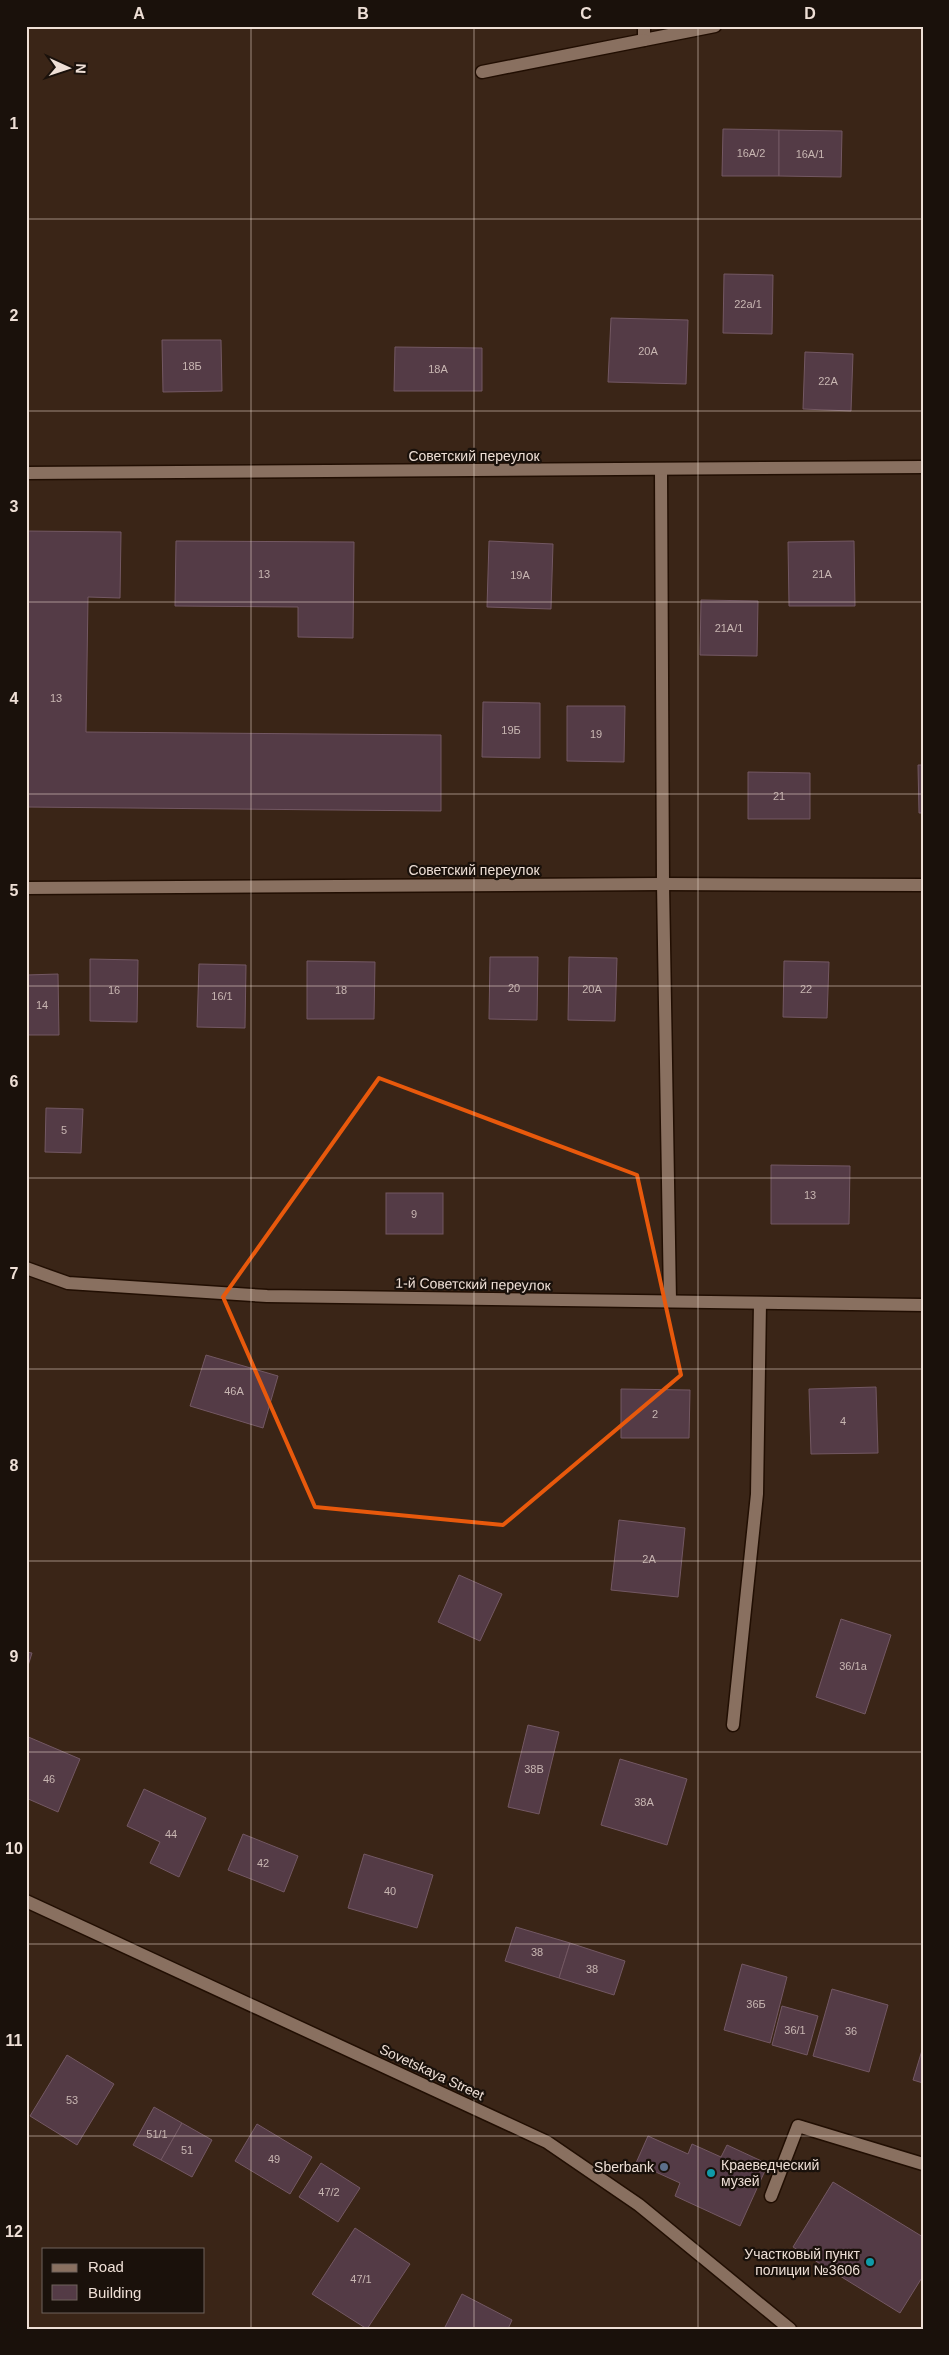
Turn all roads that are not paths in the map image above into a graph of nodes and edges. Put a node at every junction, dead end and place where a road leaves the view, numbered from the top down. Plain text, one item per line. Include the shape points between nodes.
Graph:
1 (644, 26) edge
2 (715, 26) edge
3 (644, 40) junction
4 (482, 72) dead end
5 (923, 467) edge
6 (661, 470) junction
7 (26, 473) edge
8 (663, 884) junction
9 (923, 885) edge
10 (26, 888) edge
11 (26, 1268) edge
12 (670, 1301) junction
13 (760, 1303) junction
14 (923, 1305) edge
15 (733, 1725) dead end
16 (26, 1901) edge
17 (923, 2164) edge
18 (771, 2196) dead end
19 (790, 2329) edge

1 - 3 street
2 - 3 street
3 - 4 street
5 - 6 street, Советский переулок
6 - 7 street, Советский переулок
6 - 8 street
8 - 9 street, Советский переулок
8 - 10 street, Советский переулок
8 - 12 street
11 - 12 street, 1-й Советский переулок via 68,1283 267,1296
12 - 13 street, 1-й Советский переулок
13 - 14 street, 1-й Советский переулок
13 - 15 street via 756,1494
16 - 19 street, Sovetskaya Street via 547,2142 639,2205
17 - 18 street via 798,2126

